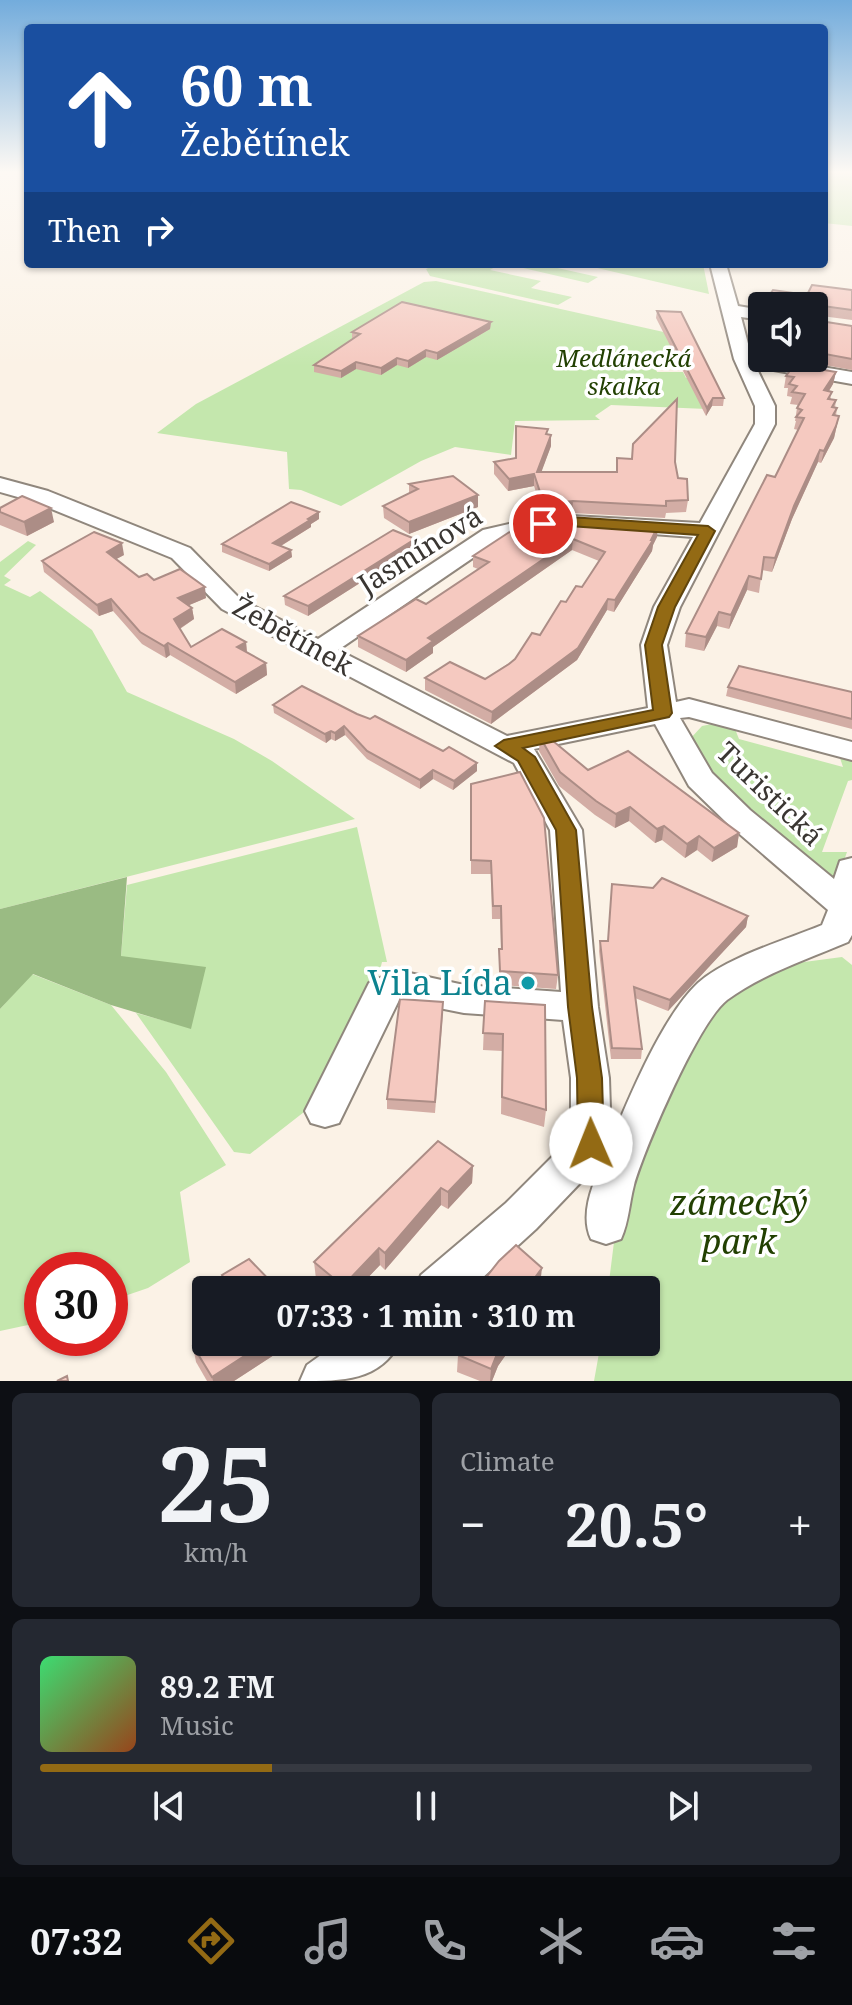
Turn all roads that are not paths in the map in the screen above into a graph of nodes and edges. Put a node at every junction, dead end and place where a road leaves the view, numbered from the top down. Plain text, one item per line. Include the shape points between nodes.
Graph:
1 (719, 268) edge
2 (729, 310) junction
3 (748, 313) edge
4 (743, 359) junction
5 (852, 378) edge
6 (0, 485) edge
7 (708, 531) junction
8 (318, 651) junction
9 (663, 713) junction
10 (504, 746) junction
11 (852, 751) edge
12 (852, 869) edge
13 (849, 910) edge
14 (580, 1007) junction
15 (590, 1078) junction
16 (325, 1111) dead end
17 (453, 1276) edge
18 (358, 1356) edge
19 (324, 1381) edge

1 - 2 street, Turistická
2 - 3 street
2 - 4 street, Turistická
4 - 5 street
4 - 7 street, Turistická via 765,406 765,424
6 - 8 street, Žebětínek via 181,553 231,604
7 - 8 street, Jasmínová via 569,522 491,535
7 - 9 street, Turistická via 667,607 654,645
8 - 10 street, Žebětínek
9 - 10 street
9 - 11 street via 689,708
9 - 13 street, Turistická via 700,779
10 - 14 street, Žebětínek via 526,757 566,830
12 - 13 street
13 - 15 street via 836,933 712,992 684,1028 609,1205 599,1180 610,1147 608,1080
14 - 15 street, Žebětínek
14 - 16 street via 389,987
15 - 17 street, Žebětínek via 591,1144
18 - 19 street

